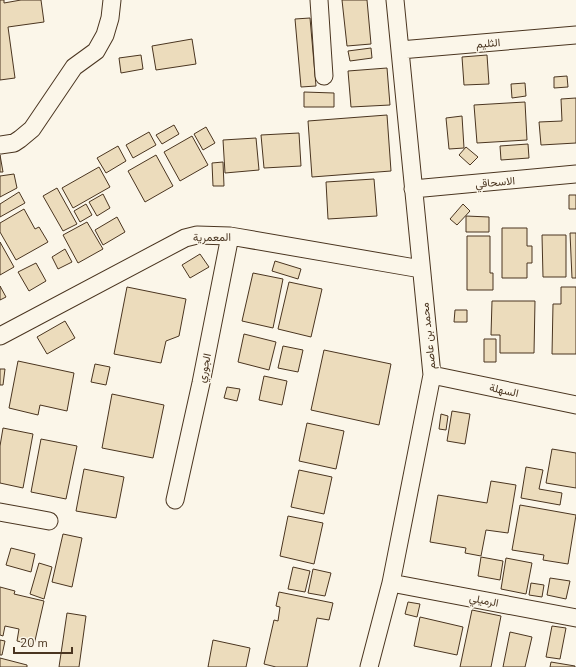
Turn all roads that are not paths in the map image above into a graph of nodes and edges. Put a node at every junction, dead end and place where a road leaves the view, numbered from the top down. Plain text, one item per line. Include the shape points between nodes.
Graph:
1 (112, 0) edge
2 (319, 0) edge
3 (395, 0) edge
4 (576, 35) edge
5 (400, 50) junction
6 (324, 76) dead end
7 (0, 145) edge
8 (576, 174) edge
9 (413, 189) junction
10 (230, 236) junction
11 (421, 270) junction
12 (0, 336) edge
13 (432, 375) junction
14 (576, 405) edge
15 (175, 500) dead end
16 (0, 512) edge
17 (50, 521) dead end
18 (391, 583) junction
19 (576, 618) edge
20 (369, 667) edge

1 - 7 street via 105,35 96,50 74,67 32,129 14,143
2 - 6 street
3 - 5 street, محمد بن عاصم
4 - 5 street, الثليم
5 - 9 street, محمد بن عاصم
8 - 9 street, الاسحاقي
9 - 11 street, محمد بن عاصم
10 - 11 street, المعمرية
10 - 12 street, المعمرية via 197,235 185,238
10 - 15 street, الجوري
11 - 13 street, محمد بن عاصم
13 - 14 street, السهلة
13 - 18 street, محمد بن عاصم
16 - 17 street
18 - 19 street, الرميلي
18 - 20 street, محمد بن عاصم

